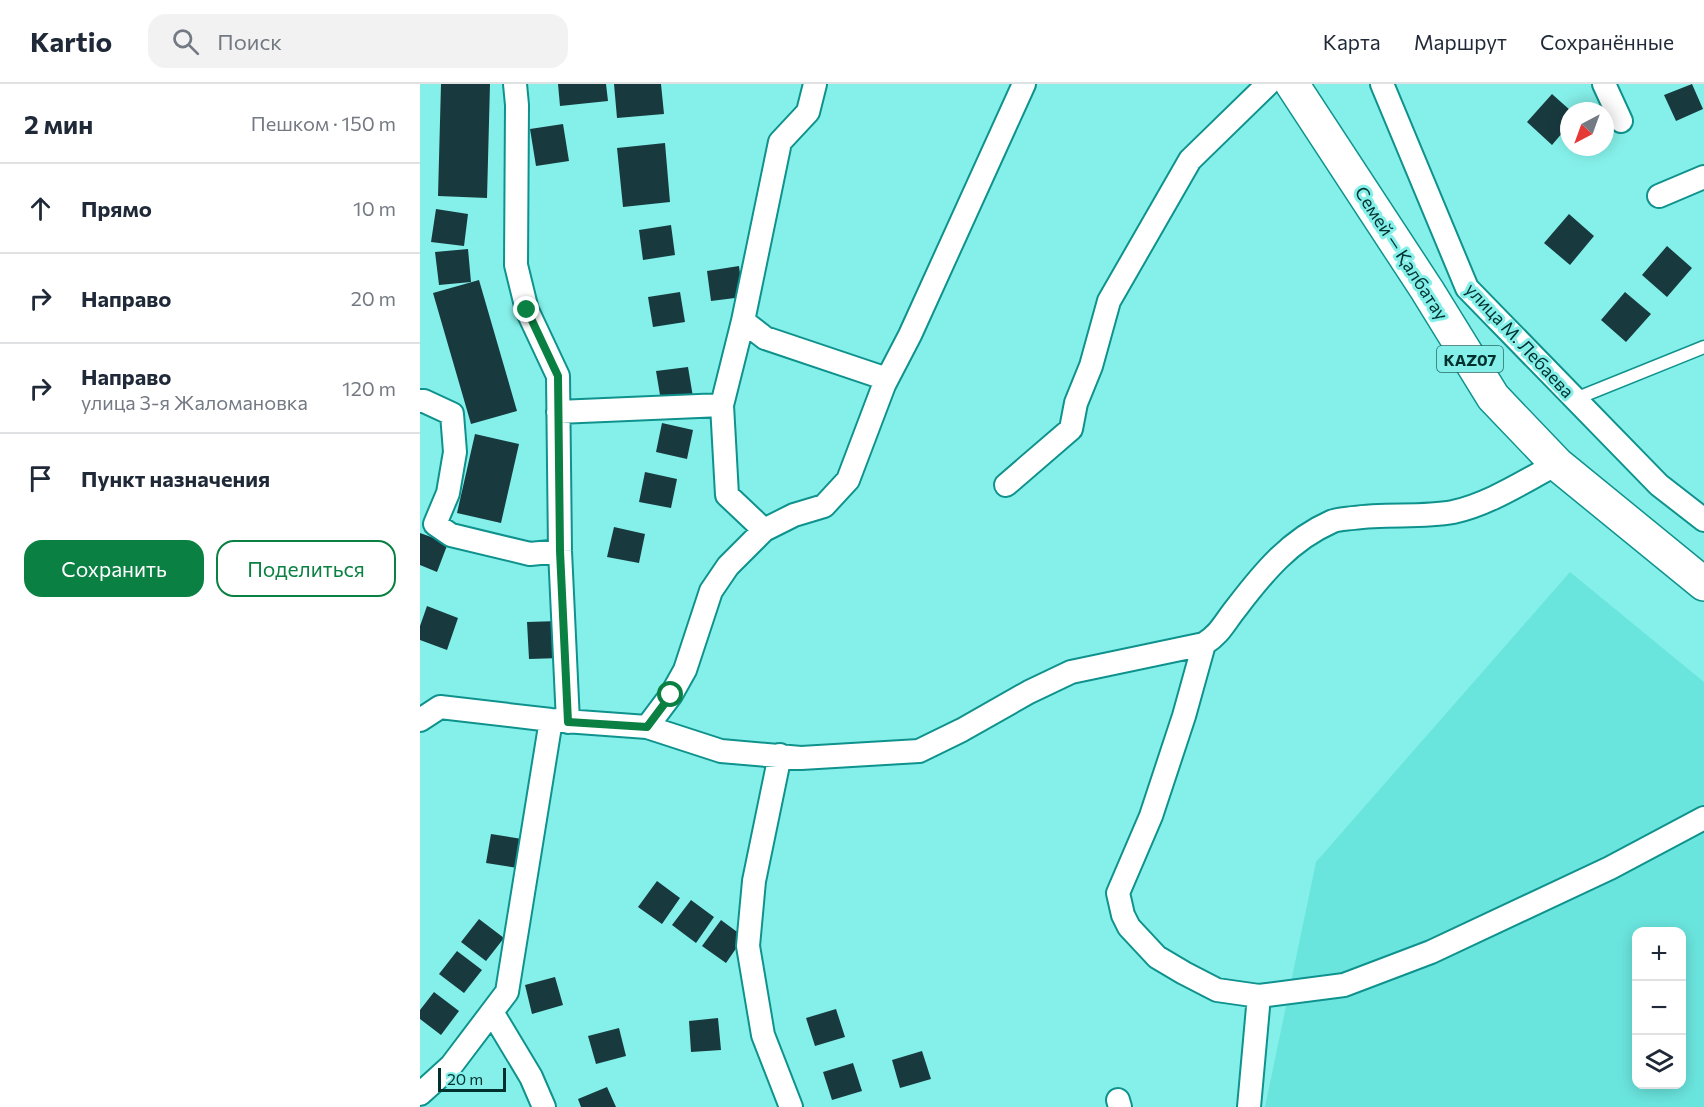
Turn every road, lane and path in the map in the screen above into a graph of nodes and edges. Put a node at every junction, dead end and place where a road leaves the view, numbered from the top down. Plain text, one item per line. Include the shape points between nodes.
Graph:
1 (515, 84) edge
2 (815, 84) edge
3 (1024, 84) edge
4 (1268, 84) edge
5 (1292, 84) edge
6 (1382, 84) edge
7 (1604, 84) edge
8 (1621, 120) dead end
9 (1704, 177) edge
10 (1659, 196) dead end
11 (743, 321) junction
12 (1704, 348) edge
13 (887, 379) junction
14 (1575, 399) junction
15 (420, 401) edge
16 (722, 405) junction
17 (558, 412) junction
18 (1557, 464) junction
19 (1006, 485) dead end
20 (1704, 520) edge
21 (764, 530) junction
22 (560, 551) junction
23 (1704, 584) edge
24 (1204, 644) junction
25 (420, 720) edge
26 (559, 721) junction
27 (647, 727) junction
28 (780, 755) junction
29 (1704, 818) edge
30 (1258, 996) junction
31 (492, 1012) junction
32 (420, 1094) edge
33 (544, 1107) edge
34 (791, 1107) edge
35 (1249, 1107) edge

1 - 17 street via 516,265 527,310 558,376
2 - 11 street via 808,112 780,142
3 - 13 street
4 - 19 street via 1190,160 1108,301 1071,429
5 - 18 highway, Семей — Қалбатау / KAZ07 via 1493,397
6 - 14 street, улица М. Лебаева via 1467,288
7 - 8 street
9 - 10 street
11 - 13 street via 765,338
11 - 16 street
12 - 14 lane
13 - 21 street via 848,480 824,506
14 - 20 street, улица М. Лебаева via 1659,485
15 - 22 street via 452,414 455,452 448,493 435,524 451,535 530,554
16 - 17 street
16 - 21 street via 727,495
17 - 22 street
18 - 23 highway, Семей — Қалбатау / KAZ07
18 - 24 street via 1478,505 1452,512 1333,521 1285,552 1218,635
21 - 27 street via 728,566 711,591 685,670
22 - 26 street
24 - 28 street via 1071,672 919,751 801,758
24 - 30 street via 1151,816 1118,893 1129,927 1157,957 1217,990
25 - 26 street via 440,708
26 - 27 street
26 - 31 street via 507,992
27 - 28 street via 721,751
28 - 34 street via 754,881 748,946 763,1035
29 - 30 street via 1610,868 1431,952 1344,985
30 - 35 street
31 - 32 street via 452,1066
31 - 33 street via 531,1077

